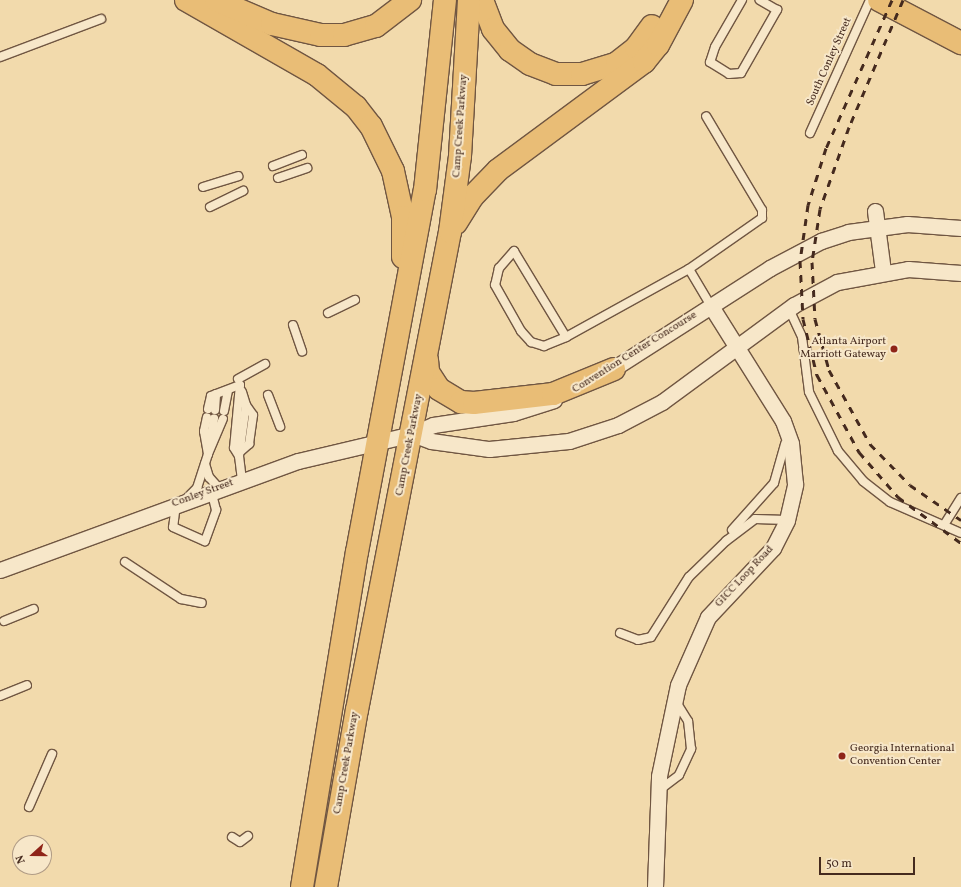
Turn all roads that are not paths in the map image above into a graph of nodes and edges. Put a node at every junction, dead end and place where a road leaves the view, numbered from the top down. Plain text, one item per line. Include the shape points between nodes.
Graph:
1 (186, 0) edge
2 (216, 0) edge
3 (410, 0) edge
4 (445, 0) edge
5 (469, 0) edge
6 (482, 0) edge
7 (666, 0) edge
8 (682, 0) edge
9 (742, 0) edge
10 (760, 0) edge
11 (870, 0) edge
12 (878, 0) edge
13 (101, 19) dead end
14 (961, 43) edge
15 (0, 57) edge
16 (706, 116) dead end
17 (810, 133) dead end
18 (302, 155) dead end
19 (273, 166) dead end
20 (307, 168) dead end
21 (238, 176) dead end
22 (278, 178) dead end
23 (203, 187) dead end
24 (243, 191) dead end
25 (210, 207) dead end
26 (875, 211) dead end
27 (877, 227) junction
28 (961, 228) edge
29 (450, 232) junction
30 (689, 269) junction
31 (884, 271) junction
32 (961, 273) edge
33 (355, 300) dead end
34 (711, 306) junction
35 (789, 309) junction
36 (328, 313) dead end
37 (293, 325) dead end
38 (400, 330) junction
39 (566, 337) junction
40 (736, 347) junction
41 (302, 351) dead end
42 (427, 358) junction
43 (266, 364) dead end
44 (614, 369) junction
45 (239, 382) junction
46 (228, 390) junction
47 (268, 395) dead end
48 (783, 421) junction
49 (280, 427) dead end
50 (412, 434) junction
51 (378, 440) junction
52 (208, 454) junction
53 (239, 456) junction
54 (205, 464) junction
55 (261, 474) junction
56 (242, 480) junction
57 (215, 489) junction
58 (961, 498) edge
59 (180, 502) junction
60 (787, 520) junction
61 (944, 525) junction
62 (961, 533) edge
63 (706, 559) junction
64 (125, 562) dead end
65 (0, 570) edge
66 (202, 603) dead end
67 (34, 609) dead end
68 (4, 621) dead end
69 (620, 634) dead end
70 (27, 685) dead end
71 (0, 696) edge
72 (674, 699) junction
73 (52, 754) dead end
74 (658, 792) junction
75 (29, 807) dead end
76 (248, 836) dead end
77 (232, 837) dead end
78 (302, 887) edge
79 (326, 887) edge
80 (655, 887) edge

1 - 38 main road via 317,75 356,107 371,126 393,171 403,218
2 - 3 main road via 272,24 321,35 344,35 376,26
4 - 38 main road via 431,149
5 - 29 main road, Camp Creek Parkway via 460,156
6 - 7 main road via 493,29 510,50 540,70 570,75 606,68 627,56 645,36
8 - 29 main road via 658,45 644,62 498,170 472,197
9 - 10 lane via 714,47 710,62 729,74 741,73 777,10
11 - 17 lane, South Conley Street
12 - 14 main road
13 - 15 lane
16 - 30 lane via 762,210 762,218
18 - 19 lane
20 - 22 lane
21 - 23 lane
24 - 25 lane
26 - 27 street
27 - 28 street, Convention Center Concourse via 919,224
27 - 31 street
27 - 34 street, Convention Center Concourse via 841,235 794,254
29 - 42 main road, Camp Creek Parkway
30 - 34 lane
30 - 39 lane
31 - 32 street via 935,269
31 - 35 street via 837,282
33 - 36 lane
34 - 40 street, GICC Loop Road
34 - 44 street, Convention Center Concourse
35 - 40 street
35 - 61 lane via 802,337 809,392 838,451 863,481 890,502
37 - 41 lane
38 - 51 main road
39 - 39 lane via 544,346 531,342 522,331 496,285 499,268 514,251
40 - 48 street, GICC Loop Road
40 - 50 street via 640,414 569,441 489,449 431,441
42 - 44 main road via 428,372 439,389 461,402 474,403 553,394
42 - 50 main road, Camp Creek Parkway
43 - 45 lane
44 - 50 street, Convention Center Concourse via 575,391 534,408 433,425
45 - 46 lane
45 - 53 lane via 246,405
45 - 53 lane via 234,448
46 - 52 lane via 224,415
46 - 52 lane via 213,395 211,414 204,431
47 - 49 lane
48 - 60 street, GICC Loop Road via 795,464 795,484
48 - 63 lane via 785,453 774,483
50 - 51 street, Conley Street
50 - 79 main road, Camp Creek Parkway via 357,710
51 - 55 street, Conley Street
51 - 78 main road
52 - 54 lane
53 - 55 lane via 242,469
53 - 56 lane
54 - 57 lane
54 - 59 lane via 197,488
55 - 56 street, Conley Street
56 - 57 street, Conley Street
57 - 59 street, Conley Street
57 - 59 lane via 216,510 205,541 173,527
58 - 61 lane
59 - 65 street, Conley Street
60 - 63 lane via 755,519
60 - 72 street, GICC Loop Road via 773,548 708,617 687,660
61 - 62 lane
63 - 69 lane via 677,593 651,637 638,640
64 - 66 lane via 181,599
67 - 68 lane
70 - 71 lane
72 - 74 street, GICC Loop Road
72 - 74 lane via 688,722 691,749 679,775
73 - 75 lane
74 - 80 street, GICC Loop Road
76 - 77 lane via 240,842

